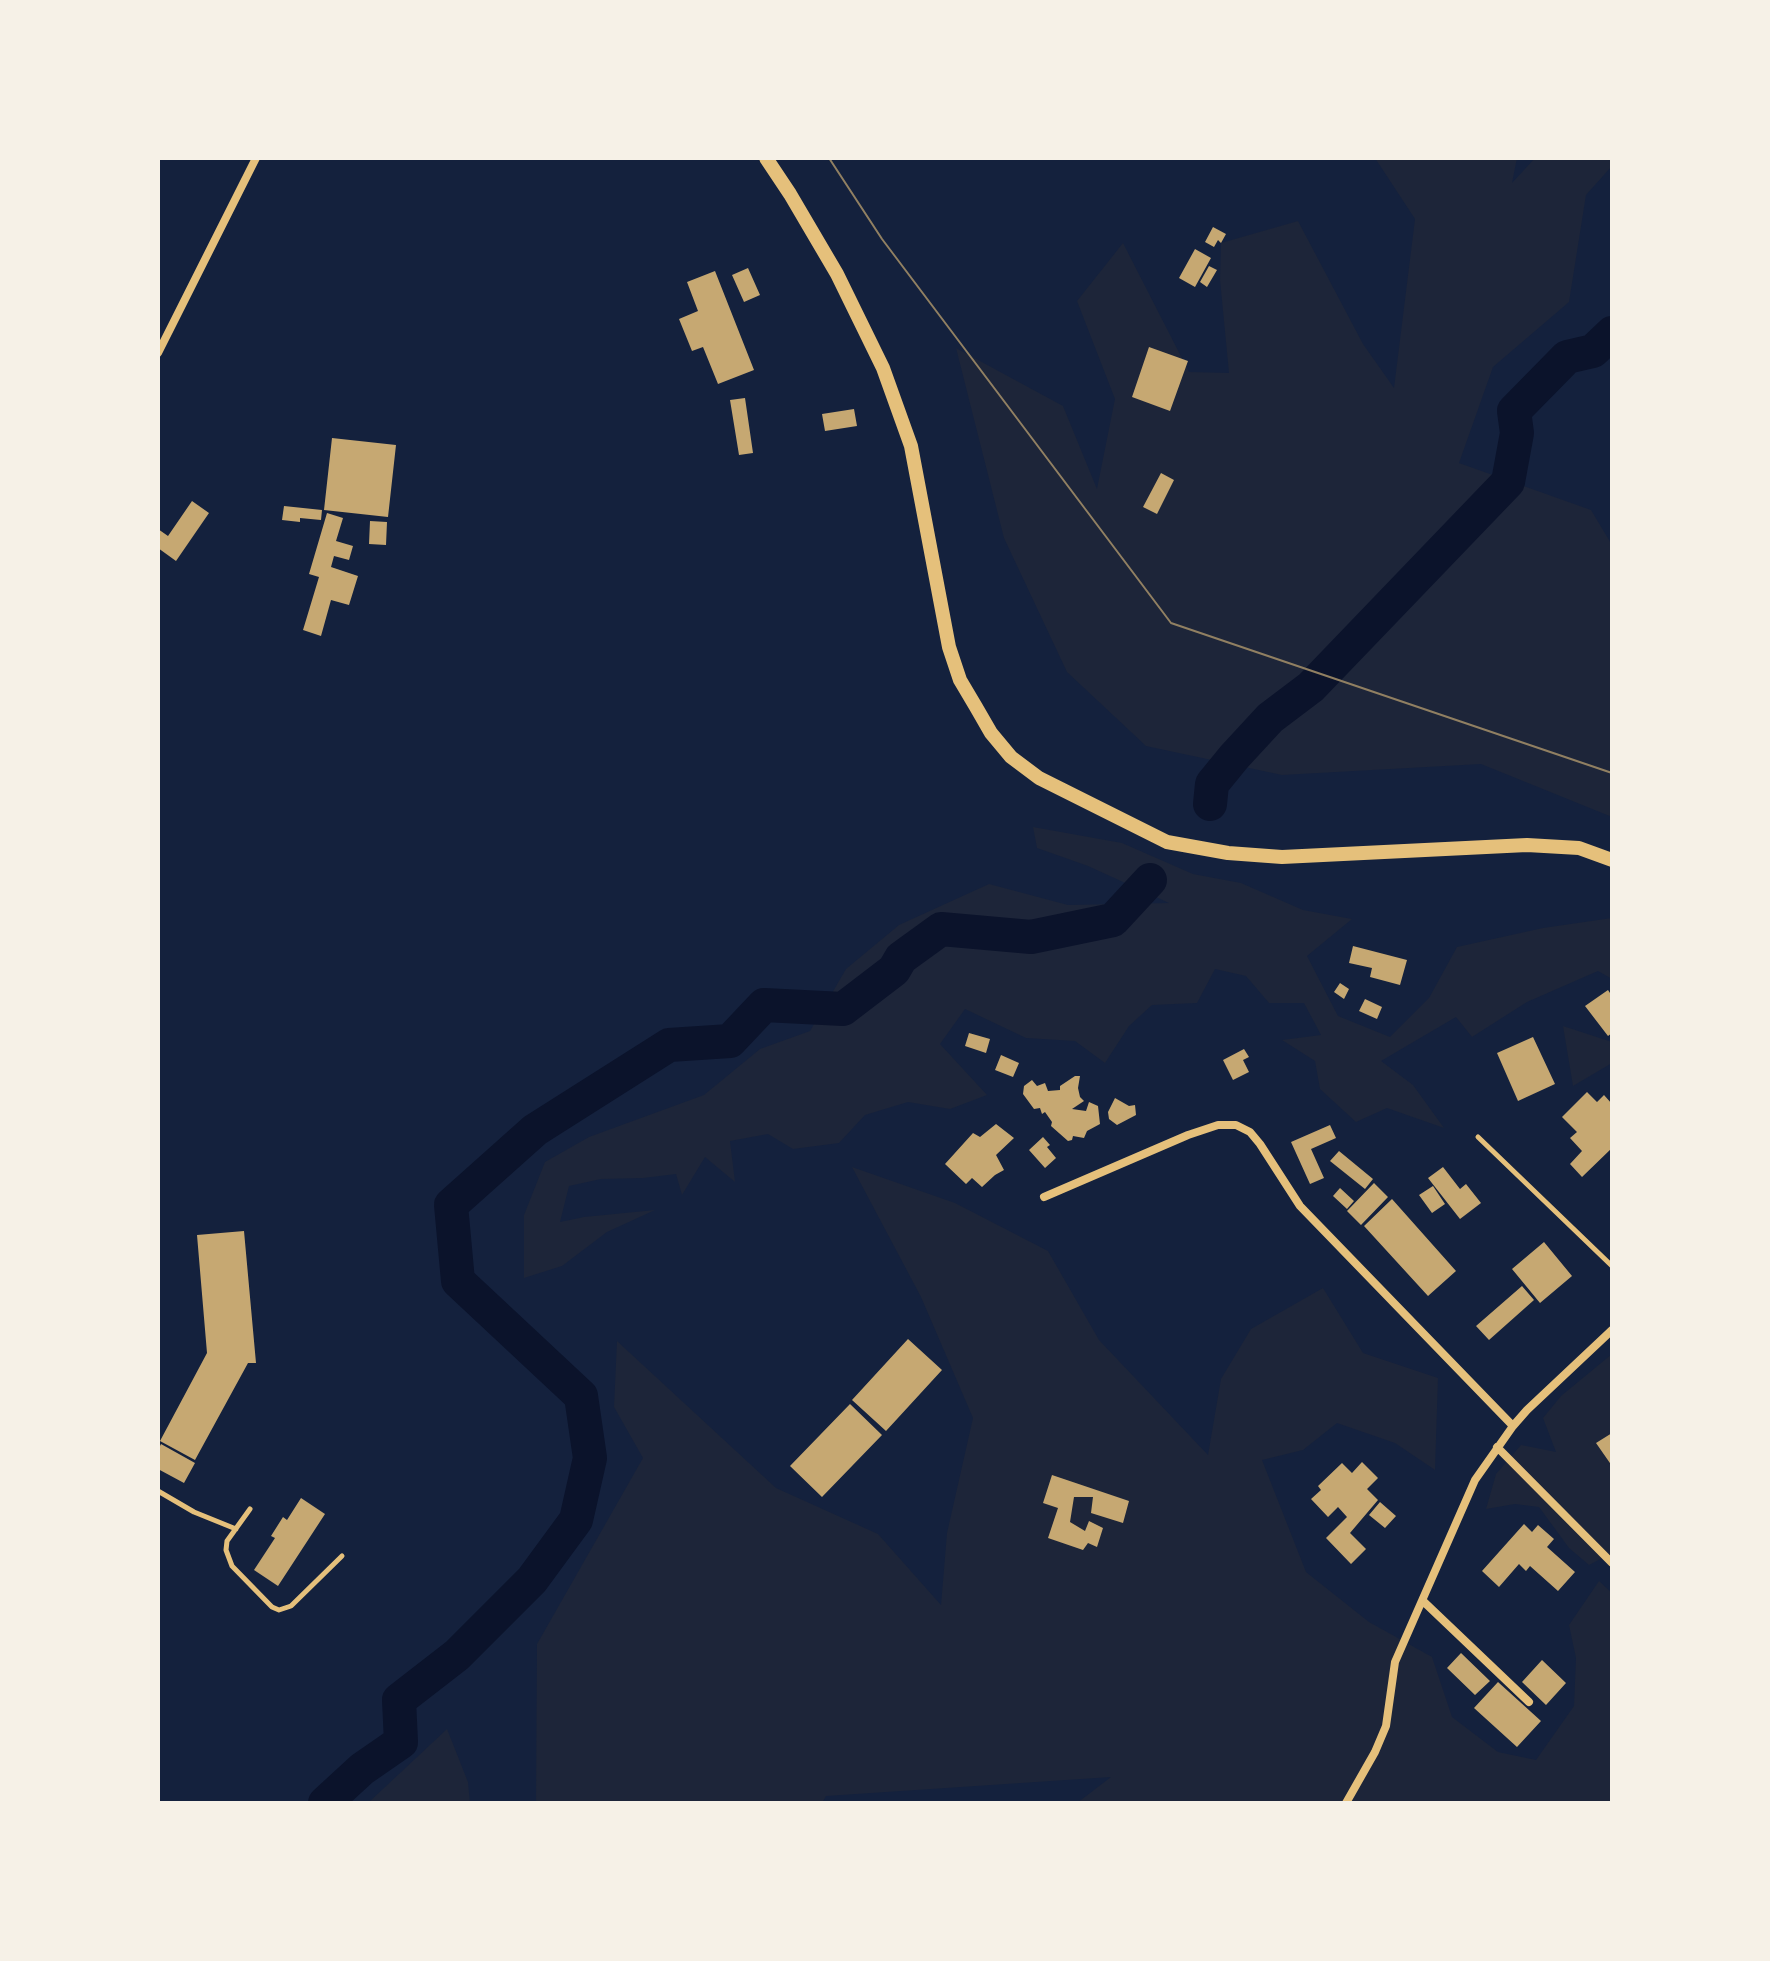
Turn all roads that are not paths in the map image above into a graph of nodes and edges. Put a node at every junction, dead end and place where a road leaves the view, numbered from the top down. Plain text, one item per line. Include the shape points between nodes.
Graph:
1 (256, 158) edge
2 (766, 158) edge
3 (158, 353) edge
4 (1612, 860) edge
5 (1478, 1137) dead end
6 (1044, 1197) dead end
7 (1612, 1266) edge
8 (1612, 1330) edge
9 (1513, 1426) junction
10 (1497, 1447) junction
11 (158, 1491) edge
12 (250, 1509) dead end
13 (236, 1529) junction
14 (342, 1556) dead end
15 (1612, 1563) edge
16 (1423, 1601) junction
17 (1529, 1702) dead end
18 (1346, 1803) edge

1 - 3 street
2 - 4 main road via 837,274 894,397 921,490 949,647 960,680 1011,757 1039,778 1167,842 1228,853 1282,857 1527,845 1579,848
5 - 7 lane
6 - 9 street via 1188,1135 1236,1125 1260,1144 1300,1206
8 - 9 street
9 - 10 street
10 - 15 street
10 - 16 street via 1475,1480
11 - 13 lane
12 - 13 lane
13 - 14 lane via 226,1550 232,1566 279,1610 291,1606
16 - 17 street
16 - 18 street via 1395,1662 1386,1726

